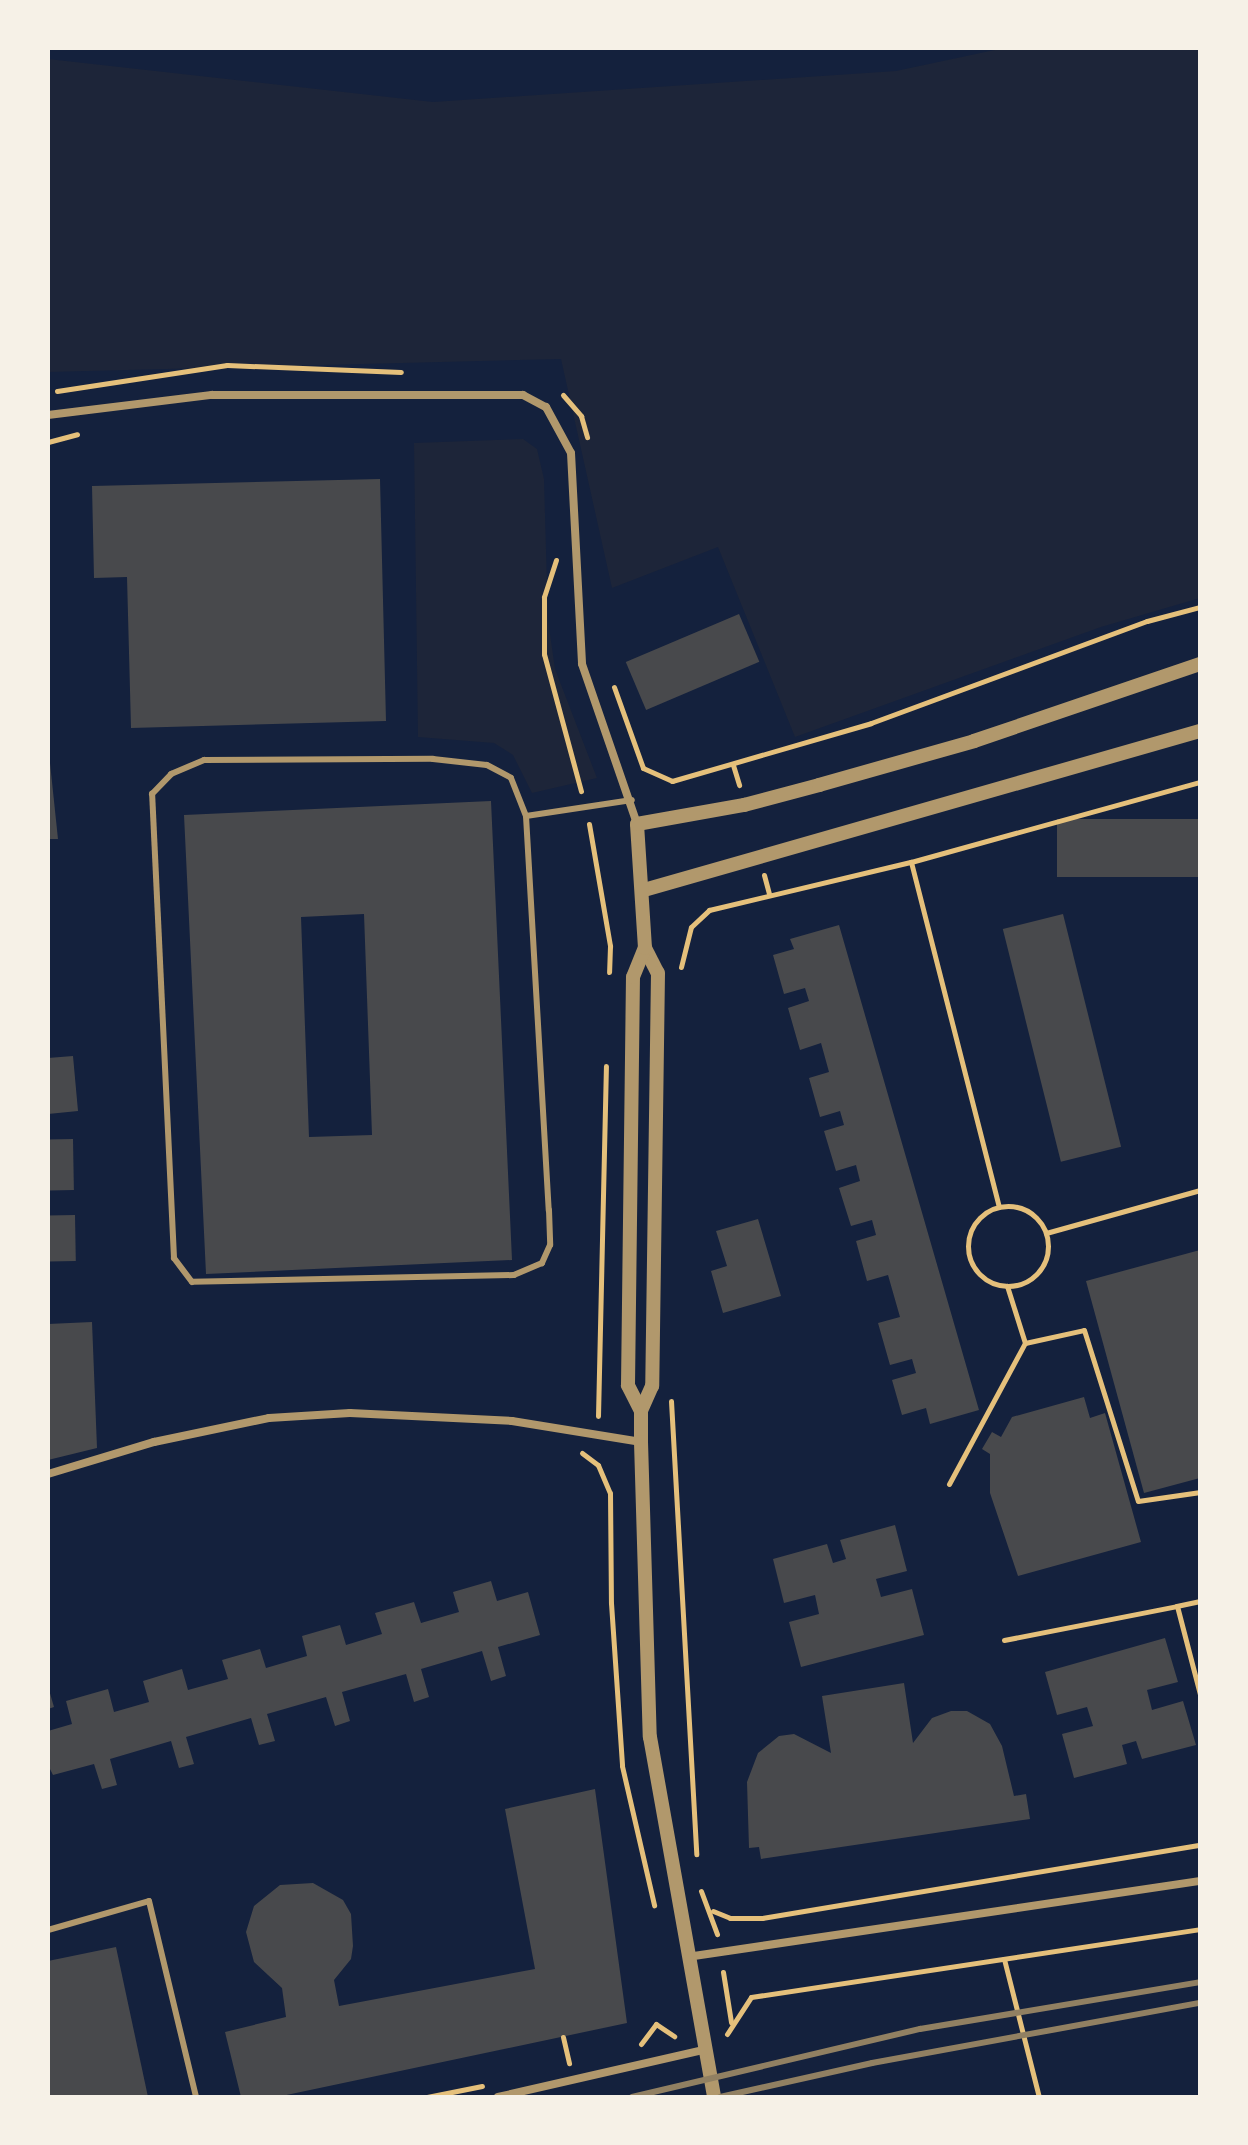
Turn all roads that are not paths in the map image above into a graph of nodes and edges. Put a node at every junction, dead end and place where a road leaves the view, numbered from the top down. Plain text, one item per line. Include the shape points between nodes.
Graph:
1 (48, 415) edge
2 (1200, 664) edge
3 (1200, 731) edge
4 (632, 800) junction
5 (526, 816) junction
6 (637, 824) junction
7 (644, 890) junction
8 (645, 948) junction
9 (641, 1411) junction
10 (641, 1442) junction
11 (48, 1474) edge
12 (1200, 1881) edge
13 (48, 1930) edge
14 (686, 1957) junction
15 (704, 2050) junction
16 (196, 2097) edge
17 (498, 2097) edge
18 (714, 2097) edge

1 - 4 street via 212,395 523,395 546,407 571,453 582,664 607,745
2 - 6 street via 974,741 744,805
3 - 7 street
4 - 5 lane
4 - 6 street
5 - 5 lane via 549,1210 550,1245 542,1263 514,1275 192,1282 174,1258 152,794 171,774 204,760 433,759 487,765 511,778
6 - 7 street
7 - 8 street
8 - 9 street via 633,977 628,1385
8 - 9 street via 658,973 652,1386
9 - 10 street
10 - 11 street via 512,1421 431,1415 269,1418 154,1442
10 - 14 street via 650,1737
12 - 14 street
13 - 16 lane via 149,1901
14 - 15 street
15 - 17 street
15 - 18 street

